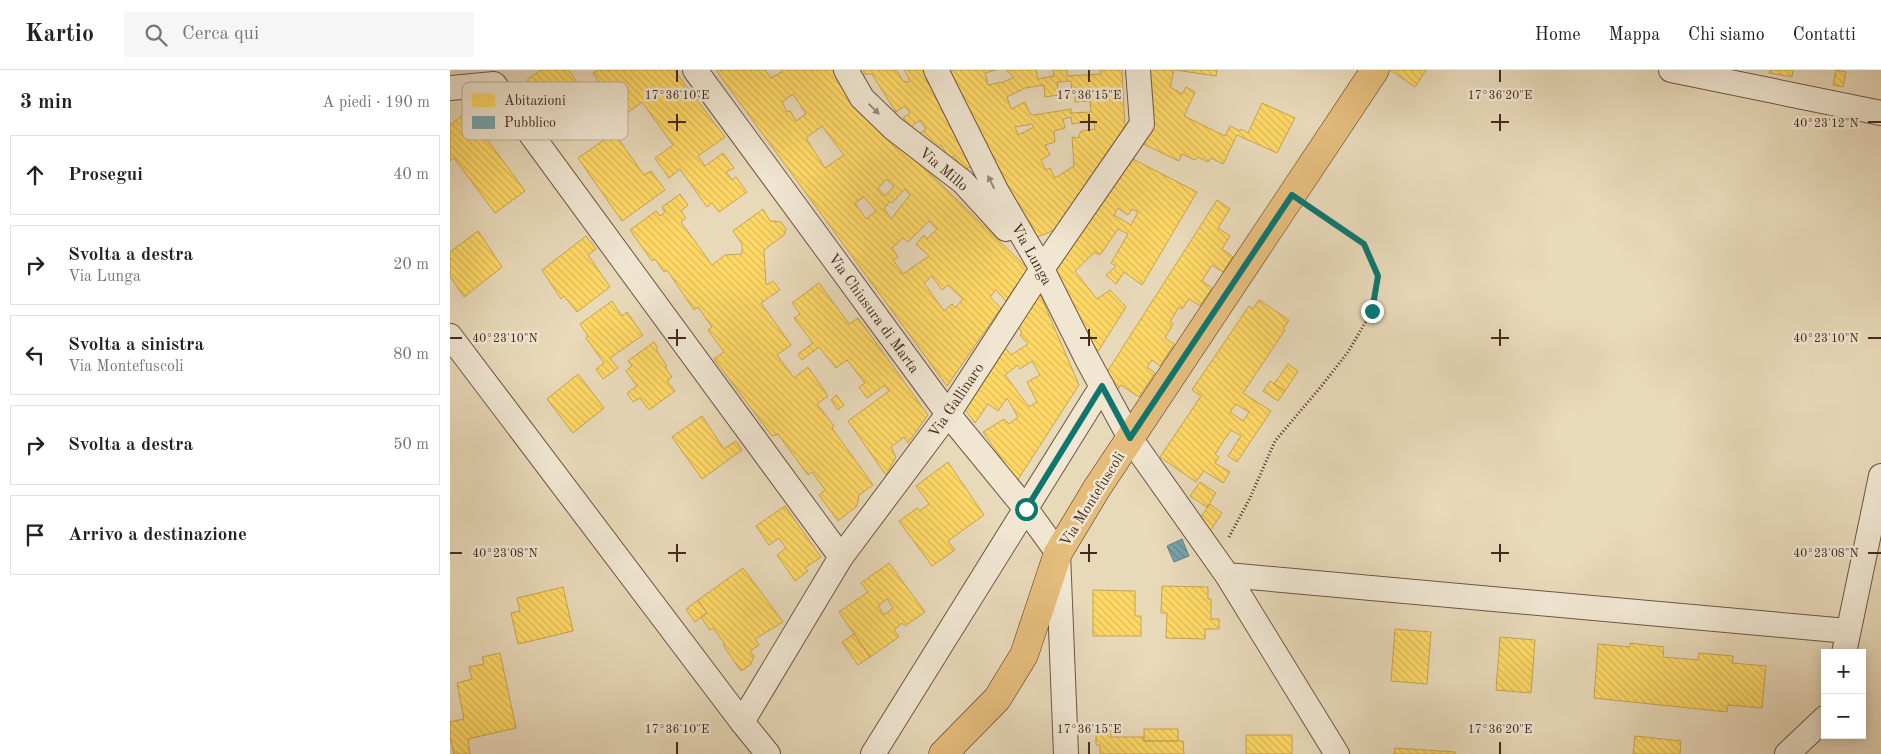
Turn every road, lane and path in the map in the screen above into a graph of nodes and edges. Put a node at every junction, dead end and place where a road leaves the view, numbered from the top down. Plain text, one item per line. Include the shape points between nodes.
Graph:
1 (696, 70) edge
2 (846, 70) edge
3 (936, 70) edge
4 (1138, 70) edge
5 (1375, 70) edge
6 (1671, 70) edge
7 (498, 77) edge
8 (476, 82) edge
9 (1881, 113) edge
10 (543, 140) edge
11 (1292, 195) junction
12 (1042, 269) junction
13 (450, 336) edge
14 (1102, 386) junction
15 (948, 414) junction
16 (1130, 438) junction
17 (1881, 476) edge
18 (1026, 509) junction
19 (1058, 553) junction
20 (841, 557) junction
21 (1227, 575) junction
22 (1846, 642) edge
23 (742, 722) junction
24 (1821, 722) edge
25 (768, 754) edge
26 (873, 754) edge
27 (942, 754) edge
28 (1066, 754) edge
29 (1337, 754) edge
30 (1787, 754) edge

1 - 15 street, Via Chiusura di Marta
2 -> 12 street, Via Millo via 862,98 893,128 963,182
12 -> 3 street, Via Lunga via 997,192
4 - 12 street, Via Gallinaro via 1142,124
5 - 11 main road, Via Montefuscoli
6 - 9 street
7 - 8 street
10 - 20 street
11 - 16 main road, Via Montefuscoli
11 - 21 path via 1364,244 1378,276 1372,311 1348,352 1275,441 1228,540
12 - 14 street, Via Lunga
12 - 15 street, Via Gallinaro
13 - 23 street
14 - 16 street, Via Lunga
14 - 18 street
15 - 18 street, Via Chiusura di Marta
15 - 20 street, Via Gallinaro
16 - 19 main road, Via Montefuscoli
16 - 21 street, Via Lunga
17 - 22 street
18 - 19 street, Via Chiusura di Marta
18 - 26 street
19 - 27 main road, Via Montefuscoli via 1024,655 997,699
19 - 28 street
20 - 23 street, Via Gallinaro
21 - 22 street
21 - 29 street, Via Lunga
23 - 25 street
24 - 30 street

